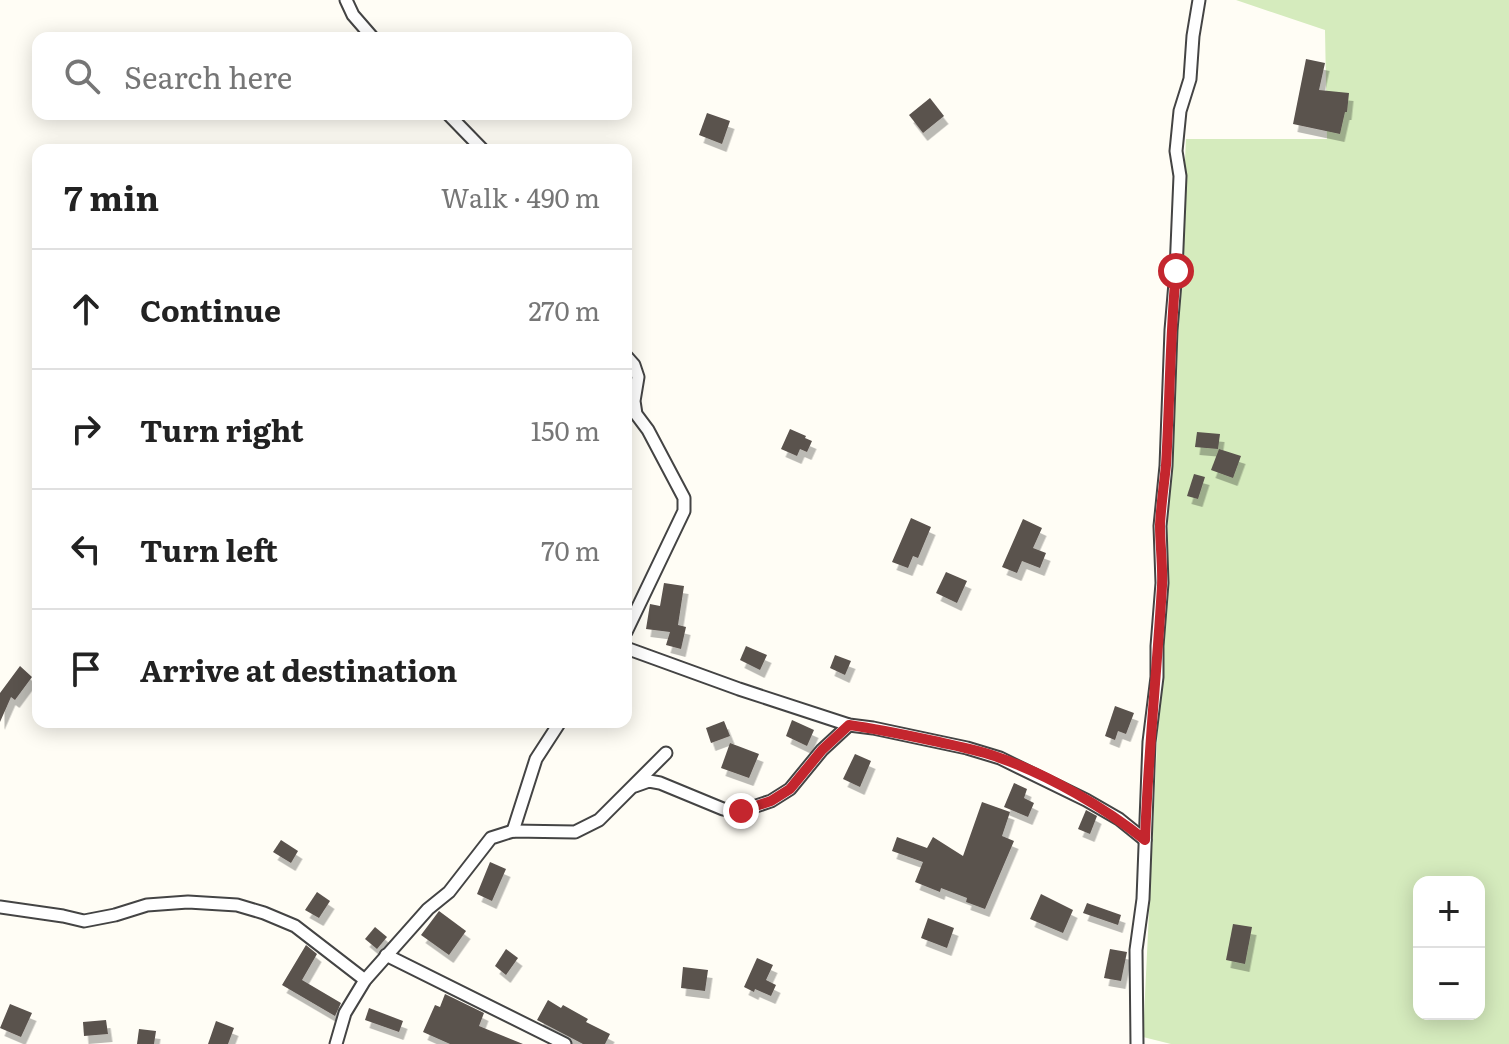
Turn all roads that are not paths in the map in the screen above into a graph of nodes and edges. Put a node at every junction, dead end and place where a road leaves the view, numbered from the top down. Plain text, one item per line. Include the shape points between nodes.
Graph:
1 (346, 0) edge
2 (1199, 0) edge
3 (368, 32) edge
4 (454, 120) edge
5 (477, 144) edge
6 (632, 363) edge
7 (632, 619) edge
8 (632, 650) edge
9 (849, 725) junction
10 (556, 728) edge
11 (666, 753) dead end
12 (631, 787) junction
13 (513, 831) junction
14 (1145, 840) junction
15 (0, 907) edge
16 (386, 955) junction
17 (365, 980) junction
18 (336, 1044) edge
19 (565, 1044) edge
20 (1137, 1044) edge

1 - 3 street
2 - 14 street via 1176,151 1180,176 1160,526 1162,583
4 - 5 street
6 - 7 street via 638,377 636,414 684,498 684,511
8 - 9 street
9 - 12 street via 790,789 741,811 660,783
9 - 14 street via 1000,758 1086,800
10 - 13 street via 536,759
11 - 12 street
12 - 13 street via 599,820 575,832
13 - 16 street via 491,838 449,892
14 - 20 street via 1136,950
15 - 17 street via 84,921 147,905 237,905 295,926
16 - 17 street
16 - 19 street
17 - 18 street via 345,1013

